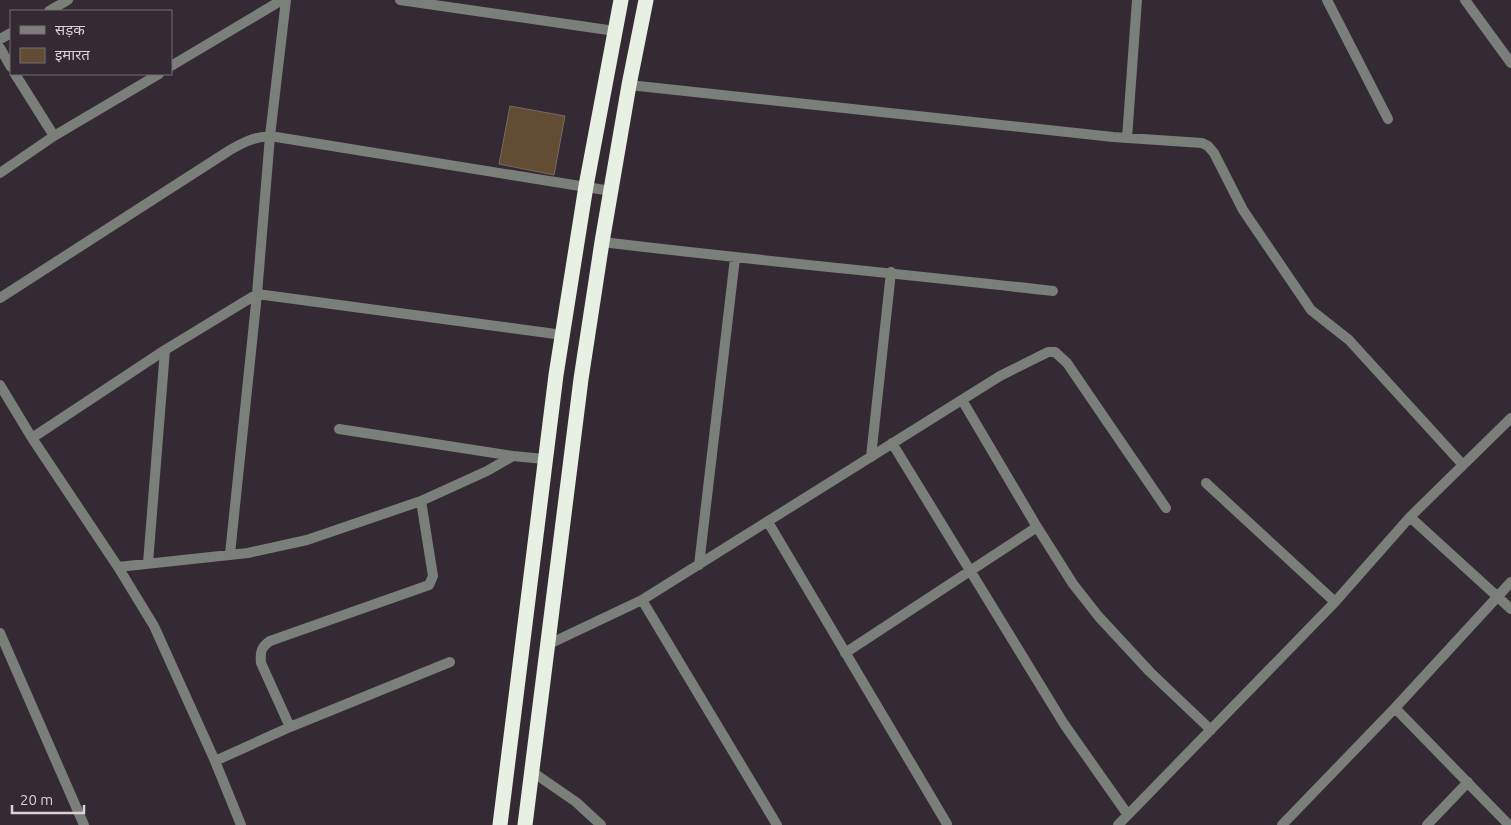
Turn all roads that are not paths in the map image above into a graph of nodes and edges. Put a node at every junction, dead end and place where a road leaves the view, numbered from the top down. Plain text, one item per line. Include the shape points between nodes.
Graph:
1 (68, 0) edge
2 (284, 0) edge
3 (400, 0) edge
4 (620, 0) edge
5 (646, 0) edge
6 (1137, 0) edge
7 (1327, 0) edge
8 (1465, 0) edge
9 (50, 10) edge
10 (615, 32) junction
11 (0, 48) edge
12 (1511, 63) edge
13 (10, 65) edge
14 (172, 65) edge
15 (16, 75) edge
16 (157, 75) edge
17 (629, 85) junction
18 (1388, 119) dead end
19 (54, 136) junction
20 (270, 136) junction
21 (1127, 138) junction
22 (0, 173) edge
23 (586, 186) junction
24 (611, 190) junction
25 (602, 242) junction
26 (735, 258) junction
27 (891, 272) junction
28 (1053, 291) dead end
29 (257, 294) junction
30 (0, 298) edge
31 (563, 335) junction
32 (165, 350) junction
33 (0, 385) edge
34 (962, 400) junction
35 (1511, 418) edge
36 (339, 428) dead end
37 (32, 438) junction
38 (892, 443) junction
39 (513, 456) junction
40 (871, 457) junction
41 (544, 459) junction
42 (1463, 466) junction
43 (1206, 483) dead end
44 (421, 501) junction
45 (1166, 508) dead end
46 (1410, 517) junction
47 (768, 522) junction
48 (1037, 527) junction
49 (230, 554) junction
50 (148, 563) junction
51 (699, 565) junction
52 (118, 567) junction
53 (970, 570) junction
54 (1511, 582) edge
55 (1497, 596) junction
56 (642, 600) junction
57 (1334, 602) junction
58 (1511, 610) edge
59 (0, 633) edge
60 (547, 646) junction
61 (845, 653) junction
62 (450, 662) dead end
63 (1395, 708) junction
64 (290, 727) junction
65 (1211, 730) junction
66 (215, 761) junction
67 (531, 771) junction
68 (1468, 782) junction
69 (1128, 814) junction
70 (947, 824) edge
71 (84, 825) edge
72 (241, 825) edge
73 (500, 825) edge
74 (525, 825) edge
75 (601, 825) edge
76 (777, 825) edge
77 (1118, 825) edge
78 (1282, 825) edge
79 (1427, 825) edge
80 (1509, 825) edge

1 - 9 street
2 - 14 street
2 - 20 street
3 - 10 street
4 - 10 highway
5 - 17 highway
6 - 21 street
7 - 18 street
8 - 12 street
10 - 23 highway
11 - 13 street
15 - 19 street
16 - 19 street
17 - 21 street
17 - 24 highway
19 - 22 street
20 - 23 street
20 - 29 street
20 - 30 street via 246,140
21 - 42 street via 1194,142 1208,146 1243,210 1311,310 1349,340
23 - 24 street
23 - 31 highway
24 - 25 highway
25 - 26 street
25 - 60 highway via 569,462
26 - 27 street
26 - 51 street
27 - 28 street
27 - 40 street
29 - 31 street
29 - 32 street
29 - 49 street
31 - 41 highway
32 - 37 street
32 - 50 street
33 - 37 street
34 - 38 street
34 - 45 street via 1042,354 1055,352 1077,376
34 - 48 street
35 - 42 street
36 - 39 street
37 - 52 street
38 - 40 street
38 - 53 street
39 - 41 street
39 - 44 street
40 - 47 street
41 - 73 highway
42 - 46 street
43 - 57 street
44 - 49 street via 307,540
44 - 64 street via 433,576 429,585 270,641 262,649 261,663
46 - 55 street
46 - 57 street
47 - 51 street
47 - 61 street
48 - 53 street
48 - 65 street via 1073,584 1099,617
49 - 50 street
50 - 52 street
51 - 56 street
52 - 66 street via 154,626
53 - 61 street
53 - 69 street via 1064,724
54 - 55 street
55 - 58 street
55 - 63 street
56 - 60 street
56 - 76 street
57 - 65 street
59 - 71 street
60 - 67 highway
61 - 70 street
62 - 64 street
63 - 68 street
63 - 78 street
64 - 66 street
65 - 69 street
66 - 72 street
67 - 74 highway
67 - 75 street via 576,802
68 - 79 street
68 - 80 street
69 - 77 street

